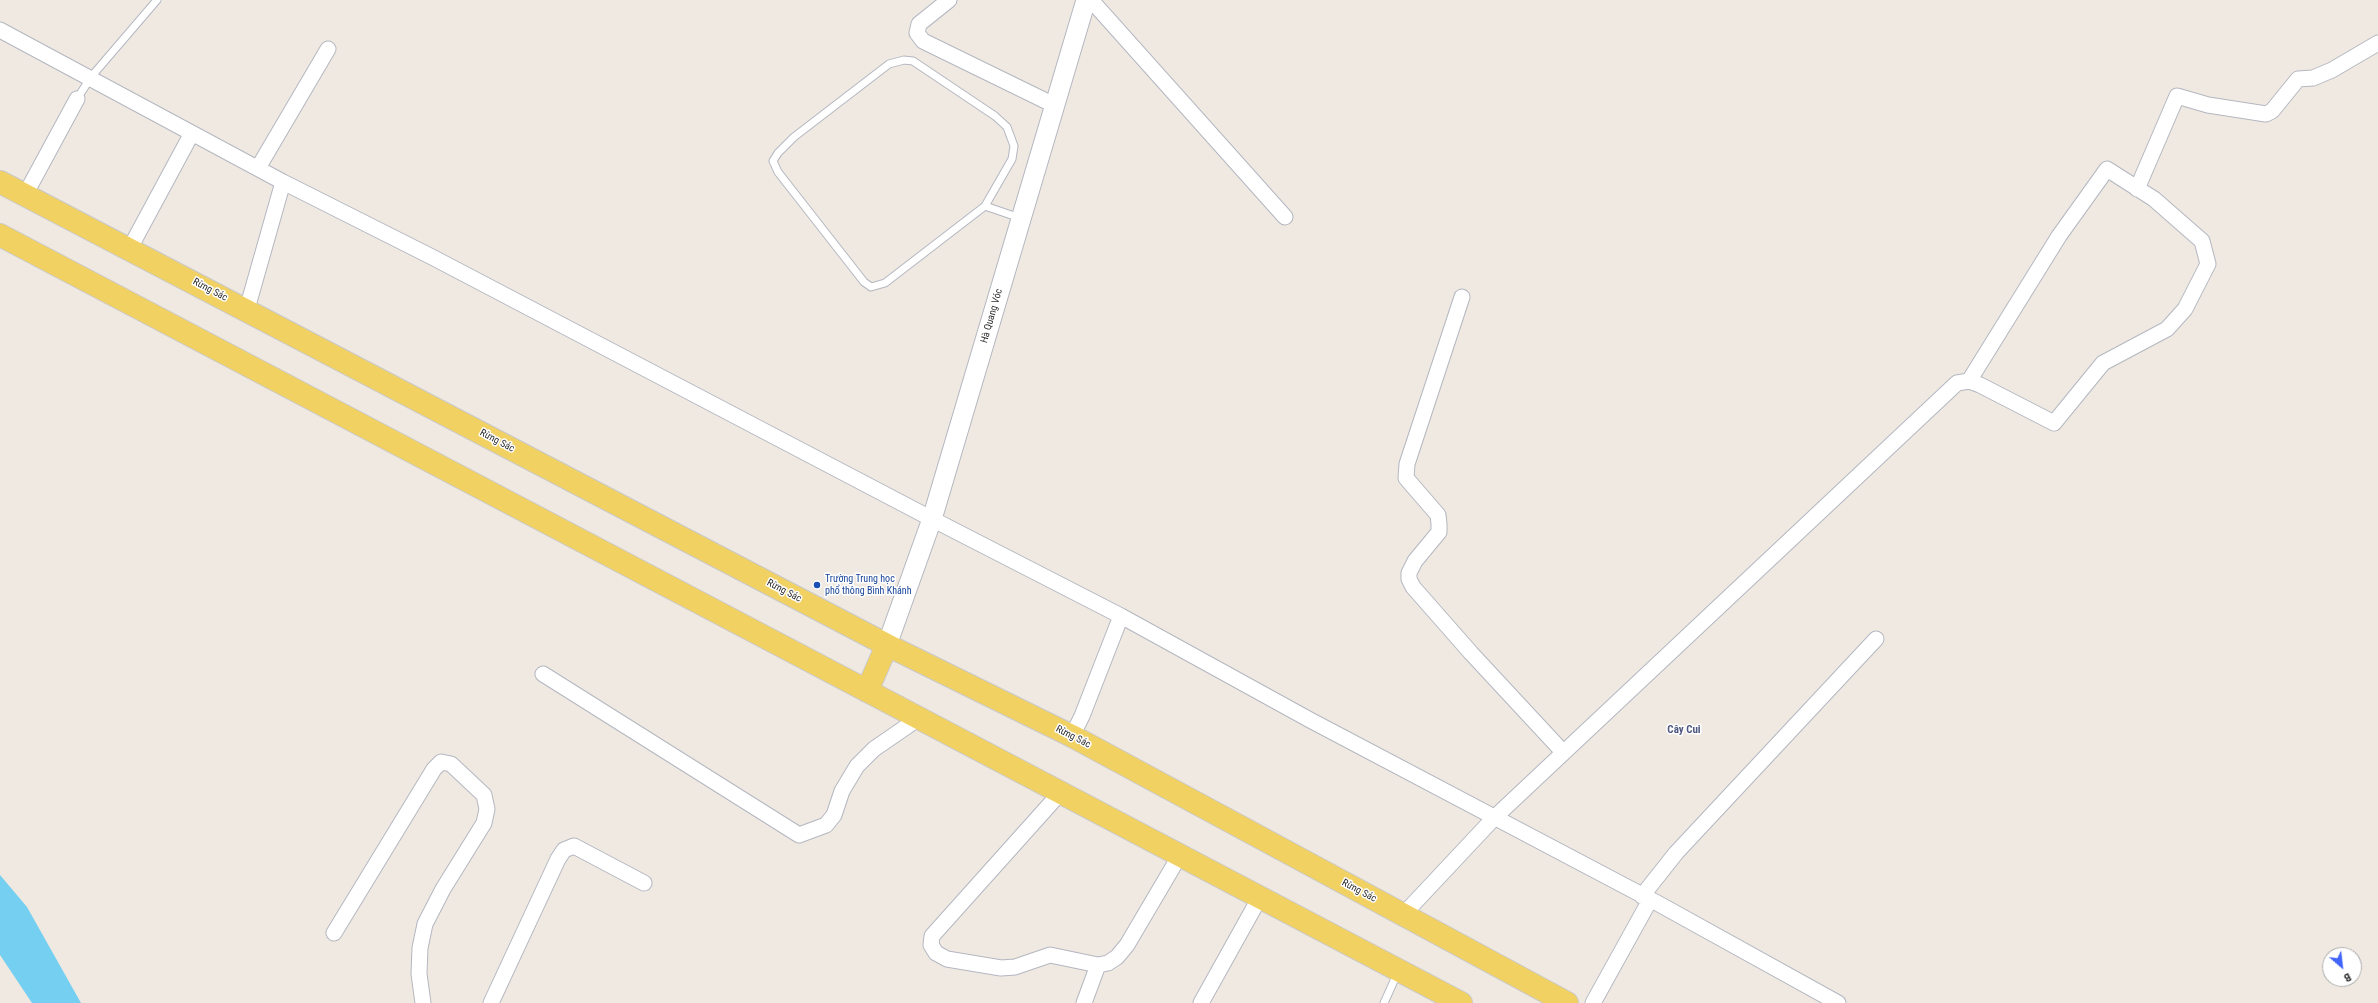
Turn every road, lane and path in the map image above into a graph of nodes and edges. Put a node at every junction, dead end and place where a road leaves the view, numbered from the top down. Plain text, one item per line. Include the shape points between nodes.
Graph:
1 (157, 0) edge
2 (949, 0) edge
3 (1086, 0) edge
4 (1091, 0) edge
5 (0, 30) edge
6 (2378, 43) edge
7 (328, 48) dead end
8 (91, 77) junction
9 (77, 99) joint
10 (1054, 105) junction
11 (192, 133) junction
12 (258, 168) junction
13 (0, 182) edge
14 (283, 182) junction
15 (2137, 189) junction
16 (25, 195) junction
17 (985, 206) junction
18 (1285, 217) dead end
19 (1020, 218) junction
20 (0, 235) edge
21 (130, 248) junction
22 (1462, 297) dead end
23 (246, 309) junction
24 (1969, 381) junction
25 (932, 519) junction
26 (1121, 616) junction
27 (890, 638) junction
28 (1876, 639) dead end
29 (543, 674) dead end
30 (867, 691) junction
31 (919, 718) junction
32 (1072, 736) junction
33 (1563, 752) junction
34 (1061, 792) junction
35 (1494, 818) junction
36 (1180, 855) junction
37 (644, 883) dead end
38 (1260, 897) junction
39 (1646, 898) junction
40 (1403, 915) junction
41 (334, 933) dead end
42 (1098, 965) junction
43 (1399, 970) junction
44 (1595, 999) edge
45 (1829, 1001) edge
46 (423, 1003) edge
47 (491, 1003) edge
48 (1084, 1003) edge
49 (1202, 1003) edge
50 (1384, 1003) edge
51 (1461, 1003) edge
52 (1567, 1003) edge

1 - 8 lane
2 - 10 street via 919,24 917,33 923,40
3 - 10 street, Hà Quang Vóc
4 - 18 street
5 - 8 street
6 - 15 street via 2332,70 2313,78 2298,79 2272,111 2266,114 2208,105 2176,96
7 - 12 street
8 - 9 lane
8 - 11 street
9 - 16 street
10 - 19 street, Hà Quang Vóc
11 - 12 street
11 - 21 street
12 - 14 street
13 - 16 main road, Rừng Sác
14 - 23 street
14 - 25 street via 432,257
15 - 24 street via 2107,169 2059,236
15 - 24 street via 2154,200 2202,241 2208,264 2185,308 2167,330 2103,363 2054,423
16 - 21 main road, Rừng Sác
17 - 17 lane via 885,282 871,287 864,282 778,172 773,161 794,137 889,64 904,60 913,61 995,116 1007,127 1014,146 1012,159
17 - 19 lane
19 - 25 street, Hà Quang Vóc
20 - 30 main road
21 - 23 main road, Rừng Sác
22 - 33 street via 1406,464 1406,478 1438,515 1439,524 1439,532 1415,561 1409,579 1413,587 1471,653
23 - 27 main road, Rừng Sác
24 - 33 street via 1957,383
25 - 26 street
25 - 27 street, Hà Quang Vóc
26 - 32 street
26 - 35 street
27 - 30 main road
27 - 32 main road, Rừng Sác
28 - 39 street via 1676,853
29 - 31 street via 799,835 826,825 834,815 842,791 857,766 874,749
30 - 31 main road
31 - 34 main road
32 - 40 main road, Rừng Sác
33 - 35 street
34 - 36 main road
34 - 42 street via 932,936 931,945 936,953 947,959 1002,968 1015,967 1050,955
35 - 39 street
35 - 40 street
36 - 38 main road
36 - 42 street via 1127,945 1117,957
37 - 47 street via 574,846 564,850
38 - 43 main road
38 - 49 street
39 - 44 street via 1638,921
39 - 45 street
40 - 52 main road, Rừng Sác
41 - 46 street via 434,769 441,762 451,764 484,795 487,809 484,823 442,889 425,924 419,974
42 - 48 street
43 - 50 lane
43 - 51 main road

